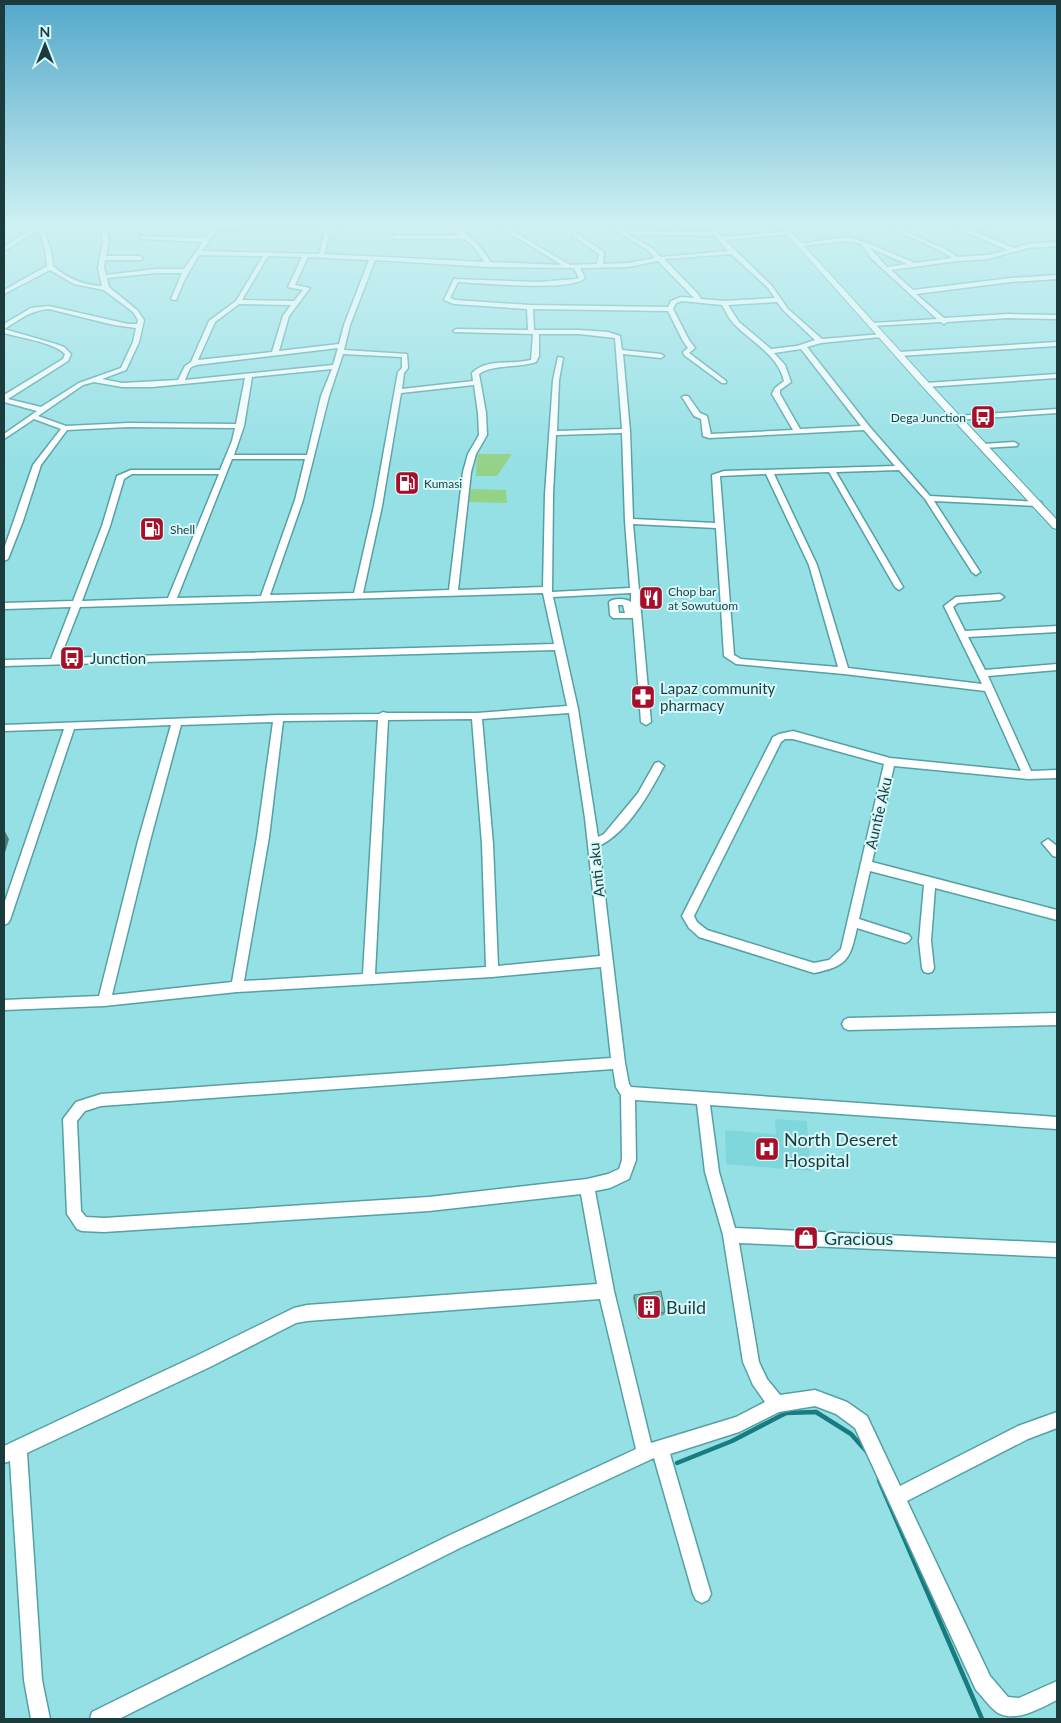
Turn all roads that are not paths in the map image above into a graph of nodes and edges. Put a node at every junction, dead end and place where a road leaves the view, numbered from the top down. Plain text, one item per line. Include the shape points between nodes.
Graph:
1 (128, 306) edge
2 (232, 306) edge
3 (292, 306) edge
4 (354, 306) edge
5 (521, 306) edge
6 (671, 306) edge
7 (726, 306) edge
8 (784, 306) edge
9 (856, 306) edge
10 (928, 306) edge
11 (530, 307) junction
12 (670, 310) junction
13 (1047, 317) junction
14 (1057, 317) edge
15 (944, 322) junction
16 (873, 325) junction
17 (140, 326) junction
18 (4, 327) edge
19 (1057, 327) edge
20 (456, 330) dead end
21 (4, 331) edge
22 (533, 332) junction
23 (881, 335) junction
24 (820, 341) junction
25 (1057, 344) edge
26 (802, 347) junction
27 (341, 349) junction
28 (621, 352) junction
29 (770, 352) junction
30 (275, 354) junction
31 (899, 354) junction
32 (661, 356) dead end
33 (560, 358) dead end
34 (194, 362) junction
35 (336, 366) junction
36 (249, 375) junction
37 (1057, 376) edge
38 (94, 380) junction
39 (181, 382) junction
40 (724, 382) dead end
41 (476, 383) junction
42 (926, 385) junction
43 (398, 391) junction
44 (5, 397) edge
45 (686, 397) dead end
46 (43, 410) junction
47 (1057, 411) edge
48 (35, 417) junction
49 (956, 418) junction
50 (240, 426) junction
51 (65, 428) junction
52 (866, 428) junction
53 (626, 431) junction
54 (796, 431) junction
55 (554, 434) junction
56 (4, 437) edge
57 (1014, 444) dead end
58 (983, 446) junction
59 (230, 457) junction
60 (309, 457) junction
61 (902, 468) junction
62 (831, 470) junction
63 (224, 472) junction
64 (770, 472) junction
65 (928, 498) junction
66 (1038, 504) junction
67 (629, 521) junction
68 (720, 526) junction
69 (1057, 526) edge
70 (4, 559) edge
71 (976, 572) dead end
72 (899, 588) dead end
73 (635, 590) junction
74 (547, 592) junction
75 (453, 593) junction
76 (358, 595) junction
77 (265, 597) junction
78 (1000, 597) dead end
79 (171, 601) junction
80 (75, 604) junction
81 (4, 606) edge
82 (1057, 629) edge
83 (963, 634) junction
84 (559, 647) junction
85 (54, 662) junction
86 (4, 663) edge
87 (1057, 667) edge
88 (844, 671) junction
89 (982, 673) junction
90 (988, 688) junction
91 (573, 708) junction
92 (383, 715) junction
93 (476, 716) junction
94 (278, 718) junction
95 (177, 722) junction
96 (646, 722) dead end
97 (70, 725) junction
98 (4, 728) edge
99 (890, 762) junction
100 (660, 766) dead end
101 (1057, 774) edge
102 (1028, 775) junction
103 (593, 844) junction
104 (1048, 844) dead end
105 (1057, 853) edge
106 (866, 865) junction
107 (930, 882) junction
108 (1057, 915) edge
109 (4, 920) edge
110 (853, 922) junction
111 (905, 938) dead end
112 (605, 961) junction
113 (928, 968) dead end
114 (492, 972) junction
115 (369, 980) junction
116 (237, 987) junction
117 (104, 1002) junction
118 (4, 1005) edge
119 (1057, 1019) edge
120 (848, 1024) dead end
121 (618, 1063) junction
122 (628, 1093) junction
123 (703, 1099) junction
124 (1057, 1123) edge
125 (586, 1186) junction
126 (730, 1234) junction
127 (1057, 1250) edge
128 (606, 1291) junction
129 (777, 1404) junction
130 (1057, 1420) edge
131 (652, 1451) junction
132 (11, 1452) edge
133 (896, 1497) junction
134 (702, 1594) dead end
135 (1057, 1690) edge
136 (40, 1719) edge
137 (99, 1719) edge

1 - 17 street via 140,316
2 - 34 street via 212,321
3 - 30 street
4 - 27 street
5 - 11 street
6 - 12 street
7 - 29 street via 738,324
8 - 24 street
9 - 16 main road
10 - 15 street
11 - 12 street
11 - 22 street
12 - 40 street via 692,348 686,354
13 - 14 street
13 - 15 street via 1008,316
13 - 19 street
15 - 16 street
16 - 23 main road
17 - 18 street via 121,326 48,308 31,311
17 - 38 street via 124,369
20 - 22 street
21 - 44 street via 54,345 68,354 66,360
22 - 28 street via 616,335
22 - 41 street via 534,361 523,365 485,366 475,373
23 - 24 street
23 - 31 main road
24 - 26 street
25 - 31 street
26 - 29 street
26 - 52 street
27 - 30 street
27 - 35 street
27 - 43 street via 405,355
28 - 32 street
28 - 53 street
29 - 54 street via 788,379 776,394
30 - 34 street
31 - 42 main road
33 - 55 street, Anti aku
34 - 39 street via 186,367
35 - 36 street
35 - 60 street
36 - 39 street
36 - 50 street
37 - 42 street
38 - 39 street via 122,385
38 - 46 street via 81,384
41 - 43 street
41 - 75 street via 483,435 472,454 467,472
42 - 49 main road
43 - 76 street via 378,506
44 - 46 street
45 - 54 street via 697,414 704,418 709,436
46 - 48 street
47 - 49 street
48 - 51 street
48 - 56 street
49 - 58 main road
50 - 51 street
50 - 59 street
51 - 70 street via 37,466
52 - 54 street
52 - 61 street
53 - 55 street
53 - 67 street
55 - 74 street, Anti aku
57 - 58 street
58 - 66 main road
59 - 60 street
59 - 63 street
60 - 77 street via 299,500
61 - 62 street
61 - 65 street
62 - 64 street
62 - 72 street
63 - 79 street
63 - 80 street via 124,474
64 - 68 street via 716,475
64 - 88 street via 811,558
65 - 66 street
65 - 71 street
66 - 69 main road
67 - 68 street
67 - 73 street
68 - 88 street via 730,658 739,662
73 - 74 street
73 - 96 street
74 - 75 street
74 - 84 street, Anti aku
75 - 76 street
76 - 77 street
77 - 79 street
78 - 83 street via 951,602 948,606
79 - 80 street
80 - 81 street
80 - 85 street
82 - 83 street
83 - 89 street
84 - 85 street
84 - 91 street, Anti aku
85 - 86 street
87 - 89 street
88 - 90 street
89 - 90 street
90 - 102 street
91 - 93 street
91 - 103 street, Anti aku
92 - 93 street
92 - 94 street
92 - 115 street
93 - 114 street via 482,765
94 - 95 street
94 - 116 street via 263,837
95 - 97 street
95 - 117 street
97 - 98 street
97 - 109 street
99 - 102 street
99 - 106 street, Auntie Aku
99 - 110 street, Auntie Aku via 793,735 777,740 688,916 702,934 814,968 833,964 846,951
100 - 103 street via 642,796 608,837
101 - 102 street
103 - 112 street, Anti aku
104 - 105 street
106 - 107 street
106 - 110 street, Auntie Aku
107 - 108 street
107 - 113 street via 925,941
110 - 111 street
112 - 114 street
112 - 121 street, Anti aku
114 - 115 street
115 - 116 street
116 - 117 street
117 - 118 street
119 - 120 street
121 - 122 street, Anti aku via 623,1087
121 - 125 street via 102,1100 81,1106 70,1119 74,1214 82,1224 429,1204
122 - 123 street
122 - 125 street via 628,1160 624,1174
123 - 124 street
123 - 126 street via 712,1172
125 - 128 street
126 - 127 street
126 - 129 street via 752,1362 757,1378
128 - 131 street
128 - 132 street via 294,1316
129 - 131 street via 739,1424
129 - 133 street via 815,1398 841,1408 861,1422
130 - 133 street via 1024,1432
131 - 134 street
131 - 137 street via 454,1542
132 - 136 street via 33,1680
133 - 135 street via 983,1683 1003,1706 1020,1708

